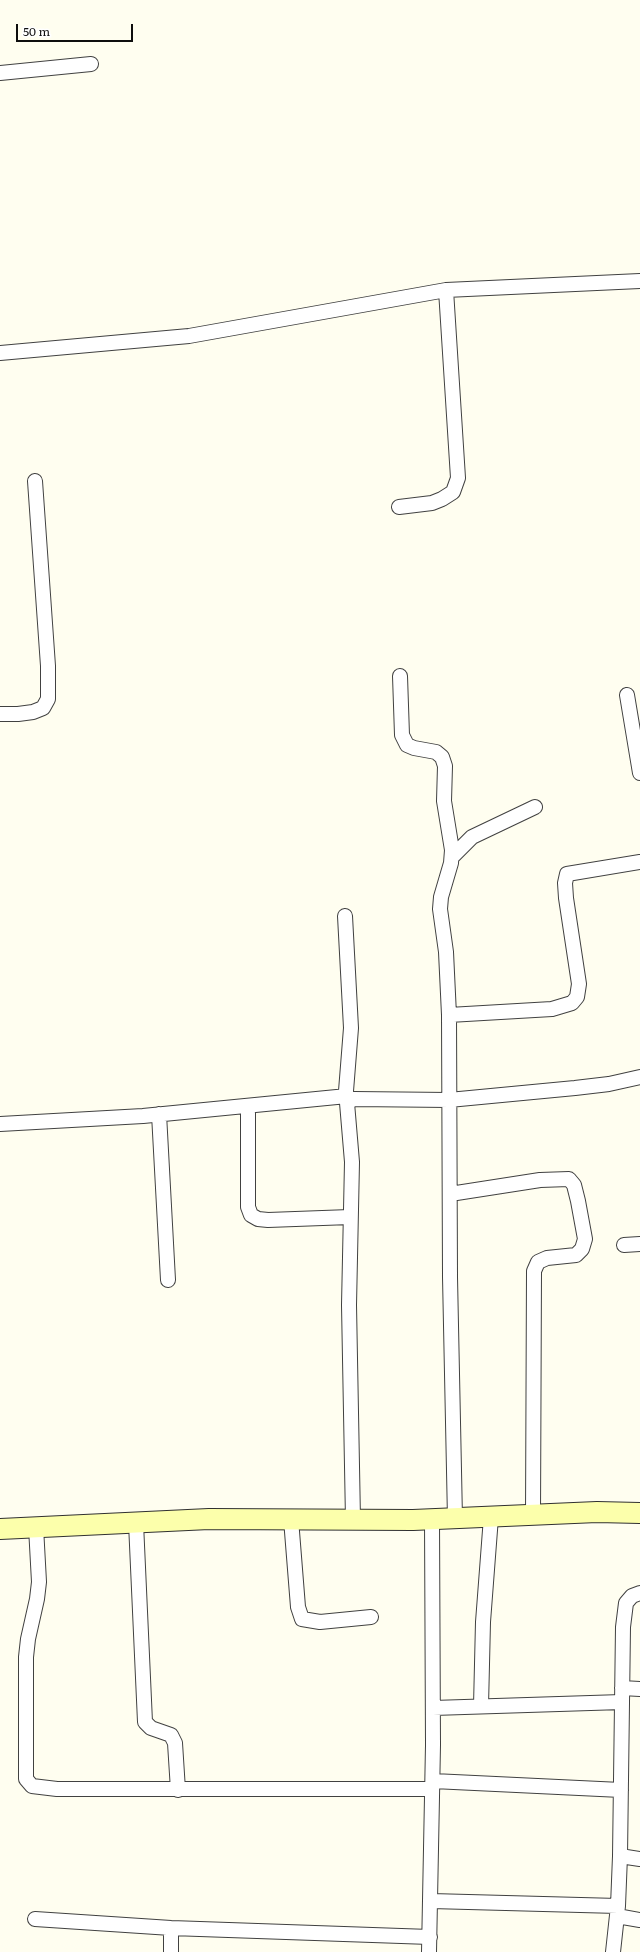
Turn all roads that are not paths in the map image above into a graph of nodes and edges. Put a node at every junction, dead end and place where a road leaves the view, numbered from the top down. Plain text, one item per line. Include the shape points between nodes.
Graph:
1 (90, 64) dead end
2 (0, 73) edge
3 (640, 281) edge
4 (446, 290) junction
5 (0, 353) edge
6 (35, 481) dead end
7 (399, 507) dead end
8 (400, 676) dead end
9 (627, 695) dead end
10 (0, 714) edge
11 (640, 773) edge
12 (535, 807) dead end
13 (452, 856) junction
14 (640, 862) edge
15 (345, 916) dead end
16 (449, 1015) junction
17 (640, 1077) edge
18 (347, 1100) junction
19 (449, 1100) junction
20 (248, 1106) junction
21 (159, 1114) junction
22 (0, 1124) edge
23 (450, 1194) junction
24 (350, 1217) junction
25 (640, 1244) edge
26 (624, 1245) dead end
27 (168, 1280) dead end
28 (640, 1513) edge
29 (533, 1515) junction
30 (491, 1517) junction
31 (291, 1519) junction
32 (455, 1519) junction
33 (352, 1520) junction
34 (432, 1520) junction
35 (136, 1523) junction
36 (36, 1527) junction
37 (0, 1529) edge
38 (640, 1593) edge
39 (371, 1617) dead end
40 (622, 1688) junction
41 (640, 1689) edge
42 (622, 1702) junction
43 (481, 1706) junction
44 (433, 1708) junction
45 (432, 1785) junction
46 (178, 1790) junction
47 (621, 1790) junction
48 (620, 1856) junction
49 (640, 1858) edge
50 (431, 1901) junction
51 (617, 1911) junction
52 (35, 1919) dead end
53 (640, 1920) edge
54 (171, 1928) junction
55 (430, 1938) junction
56 (171, 1952) edge
57 (429, 1952) edge
58 (613, 1952) edge

1 - 2 street
3 - 4 street
4 - 5 street via 189,336
4 - 7 street via 458,478 453,492 442,499 432,503
6 - 10 street via 48,699 43,708 33,712
8 - 13 street via 402,735 407,745 436,752 442,757 445,766 444,801
9 - 11 street
12 - 13 street via 472,837
13 - 16 street via 441,897
14 - 16 street via 567,874 566,898 579,984 577,997 572,1003 552,1009
15 - 18 street via 351,1028 346,1076
16 - 19 street
17 - 19 street via 609,1084
18 - 19 street
18 - 20 street
18 - 24 street via 352,1162
19 - 23 street
20 - 21 street
20 - 24 street via 248,1207 251,1215 268,1220
21 - 22 street
21 - 27 street
23 - 29 street via 540,1180 569,1179 574,1184 585,1239 582,1249 576,1255 547,1258 538,1262 534,1271
23 - 32 street
24 - 33 street
25 - 26 street
28 - 29 street
29 - 30 street
30 - 32 street
30 - 43 street
31 - 33 street
31 - 35 street
31 - 39 street via 298,1607 302,1619 320,1622
32 - 34 street
33 - 34 street
34 - 44 street
35 - 36 street
35 - 46 street via 145,1722 151,1728 171,1735 176,1743
36 - 37 street
36 - 46 street via 38,1588 26,1657 26,1779 32,1786 50,1788
38 - 40 street via 632,1596 626,1603 624,1612
40 - 41 street
40 - 42 street
42 - 43 street
42 - 47 street
43 - 44 street
44 - 45 street
45 - 46 street
45 - 47 street
45 - 50 street
47 - 48 street
48 - 49 street
48 - 51 street
50 - 51 street
50 - 55 street
51 - 53 street
51 - 58 street
52 - 54 street
54 - 55 street
54 - 56 street
55 - 57 street

